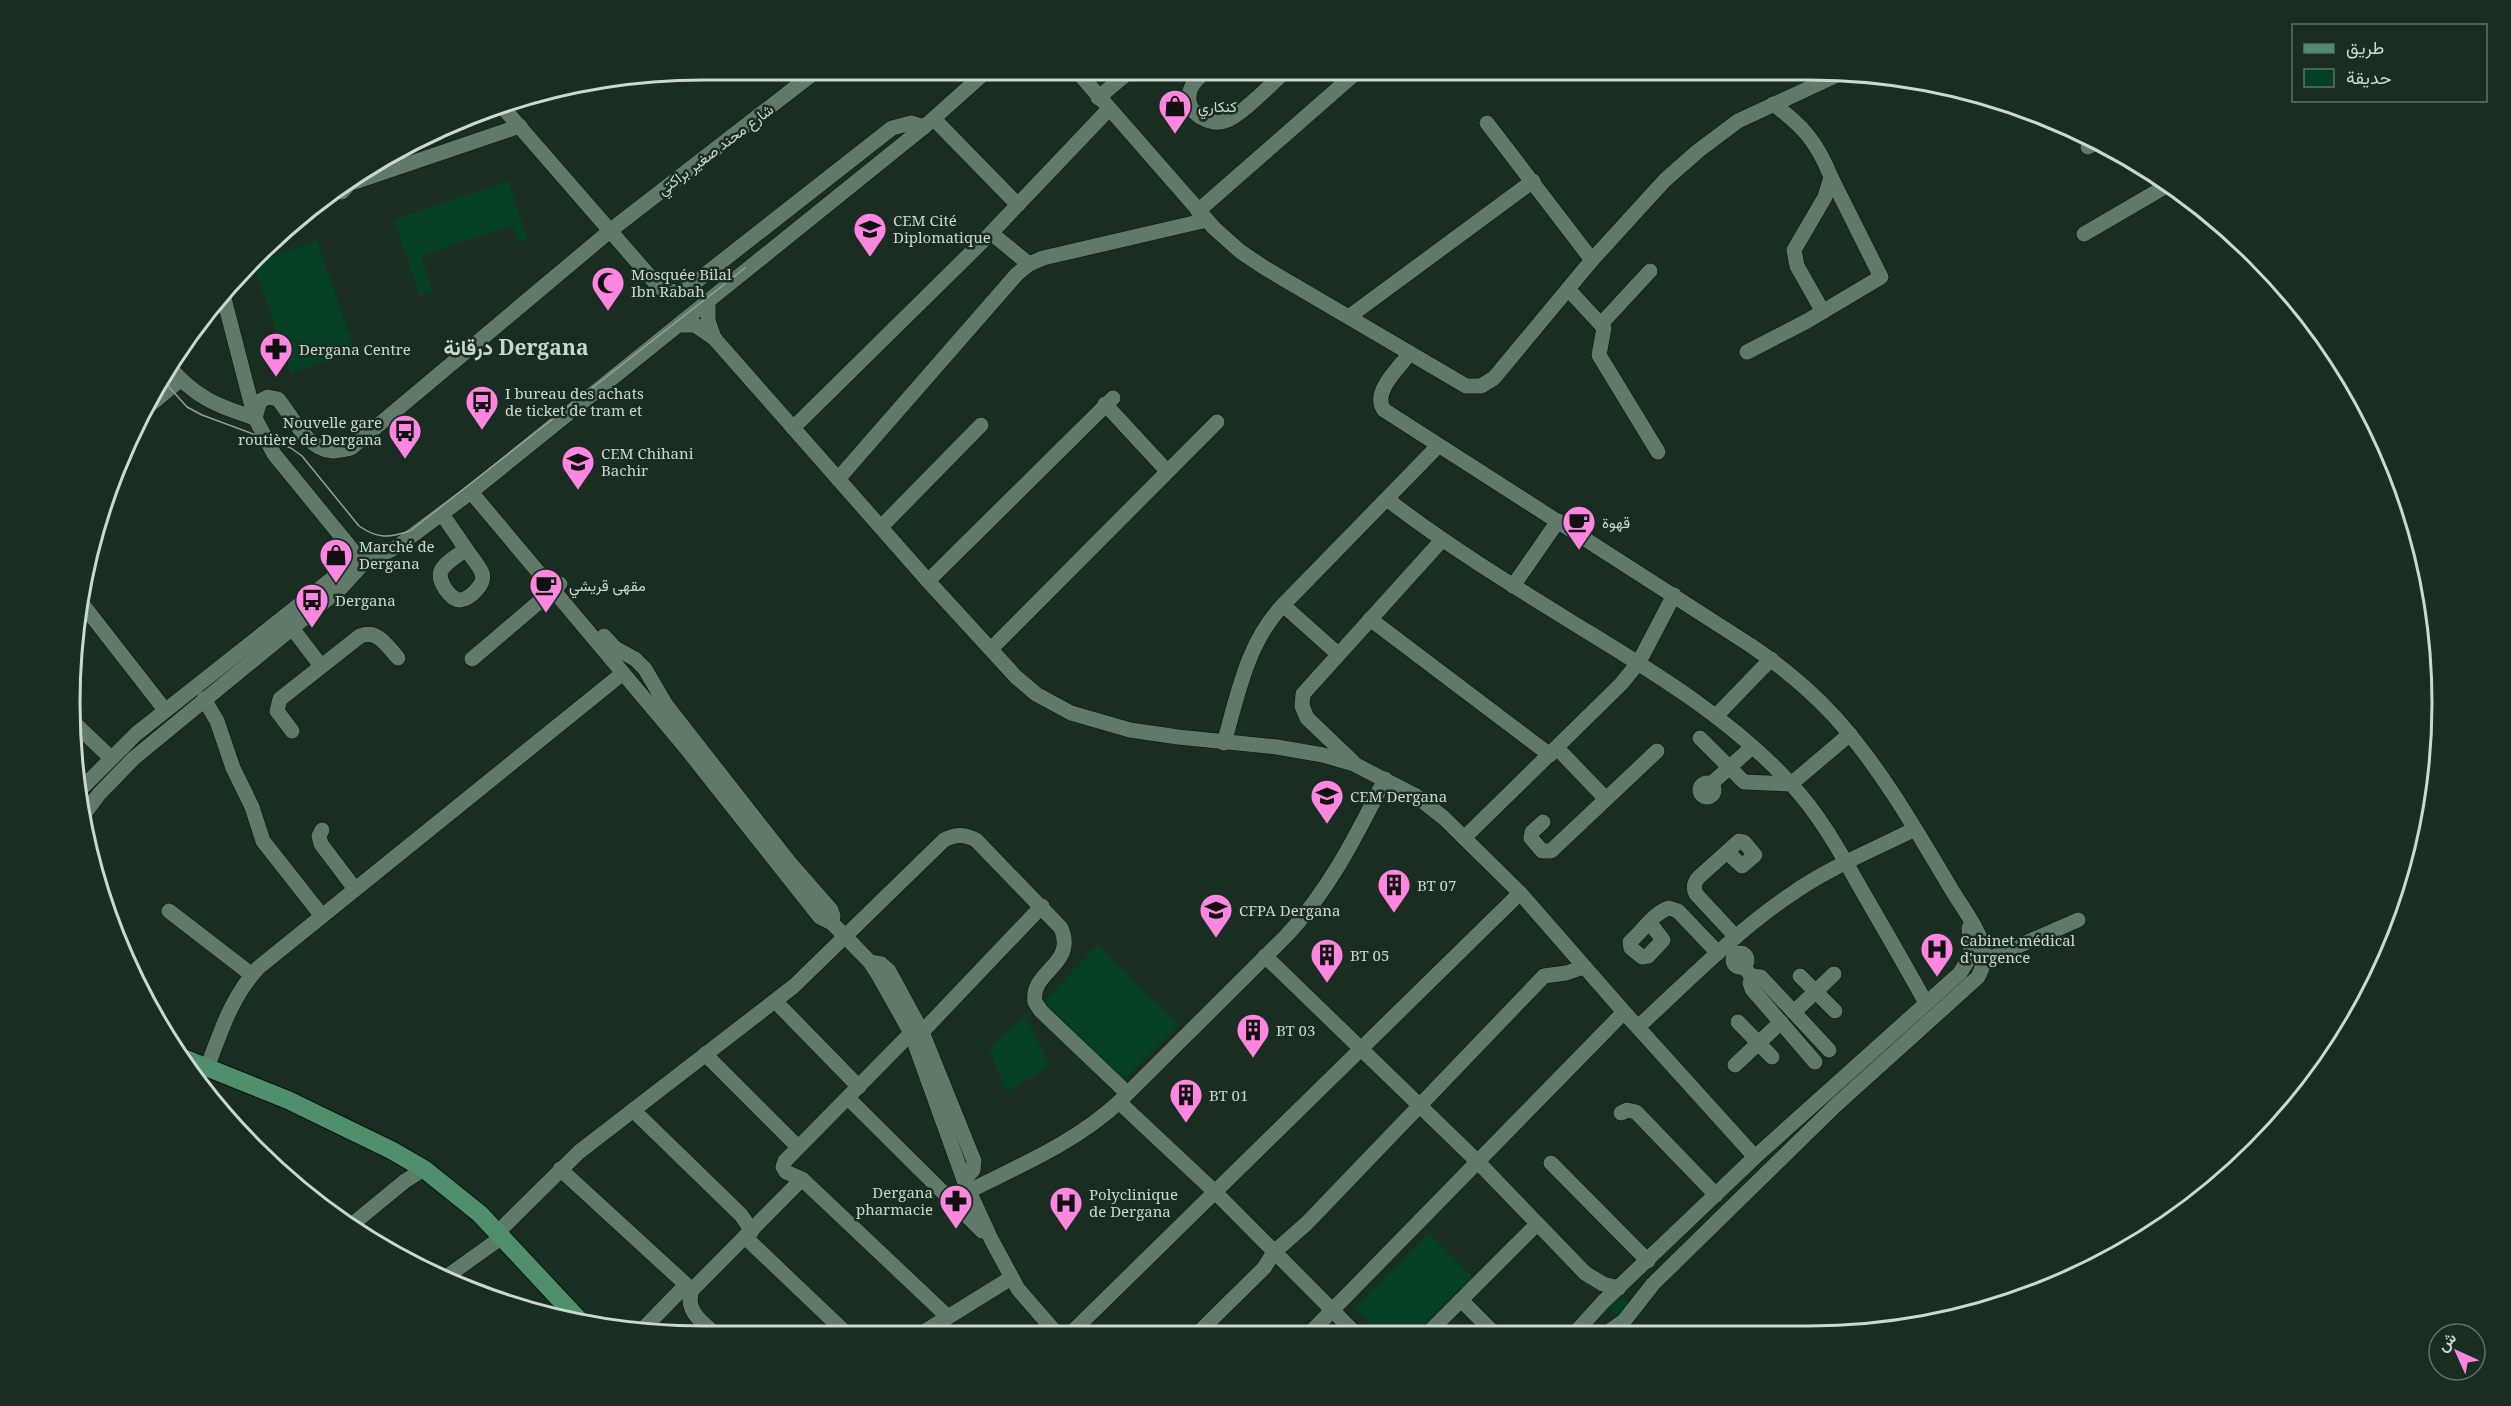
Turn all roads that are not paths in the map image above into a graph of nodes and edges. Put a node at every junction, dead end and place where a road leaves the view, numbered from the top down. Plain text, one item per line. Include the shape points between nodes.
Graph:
1 (806, 79) edge
2 (978, 79) edge
3 (1083, 79) edge
4 (1123, 79) edge
5 (1198, 79) edge
6 (1277, 79) edge
7 (1350, 79) edge
8 (1827, 80) edge
9 (1103, 104) junction
10 (1773, 105) junction
11 (507, 112) edge
12 (929, 123) junction
13 (1487, 123) dead end
14 (520, 126) junction
15 (1831, 177) junction
16 (363, 181) edge
17 (1533, 181) junction
18 (2160, 189) edge
19 (1018, 205) junction
20 (784, 212) junction
21 (1206, 220) junction
22 (797, 229) junction
23 (611, 230) junction
24 (991, 233) junction
25 (2084, 234) dead end
26 (1147, 243) dead end
27 (1592, 260) junction
28 (1029, 264) junction
29 (1650, 272) dead end
30 (1568, 289) junction
31 (708, 301) junction
32 (225, 303) edge
33 (1823, 312) junction
34 (1350, 316) junction
35 (1601, 324) junction
36 (679, 325) junction
37 (714, 338) junction
38 (1747, 352) dead end
39 (1410, 353) junction
40 (175, 373) edge
41 (180, 380) junction
42 (160, 397) edge
43 (255, 418) junction
44 (1217, 422) dead end
45 (981, 424) dead end
46 (793, 428) junction
47 (1438, 446) junction
48 (1658, 452) dead end
49 (1167, 471) junction
50 (838, 479) junction
51 (474, 490) junction
52 (1388, 500) junction
53 (442, 514) junction
54 (1558, 521) junction
55 (881, 527) junction
56 (1442, 540) junction
57 (466, 549) dead end
58 (363, 563) junction
59 (928, 581) junction
60 (1513, 586) junction
61 (557, 587) junction
62 (1674, 596) junction
63 (1283, 605) junction
64 (87, 610) edge
65 (1370, 619) junction
66 (292, 628) junction
67 (991, 649) junction
68 (1338, 654) junction
69 (398, 658) dead end
70 (472, 659) dead end
71 (1772, 659) junction
72 (1639, 662) junction
73 (321, 666) junction
74 (624, 668) junction
75 (204, 699) junction
76 (188, 703) junction
77 (165, 710) junction
78 (1716, 716) junction
79 (81, 728) edge
80 (292, 731) dead end
81 (1850, 735) junction
82 (1700, 738) dead end
83 (1224, 743) junction
84 (1752, 747) junction
85 (1554, 751) junction
86 (1657, 751) dead end
87 (111, 758) junction
88 (1354, 764) junction
89 (1729, 768) junction
90 (1385, 778) junction
91 (1711, 784) dead end
92 (1791, 784) junction
93 (85, 785) edge
94 (1606, 799) junction
95 (89, 809) edge
96 (1542, 822) dead end
97 (1915, 829) junction
98 (322, 830) dead end
99 (1464, 838) junction
100 (1726, 852) dead end
101 (1846, 863) junction
102 (355, 889) junction
103 (1520, 893) junction
104 (1042, 906) junction
105 (1962, 908) junction
106 (169, 911) dead end
107 (322, 916) junction
108 (2078, 920) dead end
109 (832, 923) junction
110 (1650, 923) dead end
111 (845, 938) junction
112 (1265, 956) junction
113 (1735, 956) junction
114 (1984, 961) junction
115 (1584, 967) junction
116 (1834, 974) dead end
117 (252, 975) junction
118 (1800, 976) dead end
119 (1816, 992) junction
120 (775, 1001) junction
121 (1926, 1003) junction
122 (1835, 1011) dead end
123 (1624, 1012) junction
124 (1794, 1012) junction
125 (1738, 1022) dead end
126 (1780, 1022) junction
127 (1638, 1027) junction
128 (917, 1033) junction
129 (1759, 1043) junction
130 (1361, 1048) junction
131 (1829, 1050) dead end
132 (705, 1054) junction
133 (1772, 1057) dead end
134 (1815, 1062) dead end
135 (194, 1063) edge
136 (1735, 1065) dead end
137 (207, 1068) junction
138 (854, 1092) junction
139 (1123, 1098) junction
140 (1420, 1106) junction
141 (633, 1110) junction
142 (1622, 1113) dead end
143 (798, 1147) junction
144 (1755, 1157) junction
145 (1478, 1162) junction
146 (1551, 1163) dead end
147 (424, 1169) junction
148 (560, 1169) junction
149 (802, 1179) junction
150 (967, 1186) junction
151 (1215, 1192) junction
152 (1716, 1195) junction
153 (357, 1221) edge
154 (1537, 1224) junction
155 (500, 1234) junction
156 (748, 1234) junction
157 (991, 1239) junction
158 (1274, 1252) junction
159 (1648, 1261) junction
160 (451, 1273) edge
161 (1011, 1278) junction
162 (688, 1288) junction
163 (1617, 1290) junction
164 (1461, 1300) junction
165 (1598, 1308) junction
166 (1635, 1308) junction
167 (566, 1311) edge
168 (1332, 1311) junction
169 (948, 1317) junction
170 (649, 1324) edge
171 (708, 1327) edge
172 (840, 1327) edge
173 (932, 1327) edge
174 (1051, 1327) edge
175 (1077, 1327) edge
176 (1204, 1327) edge
177 (1316, 1327) edge
178 (1349, 1327) edge
179 (1434, 1327) edge
180 (1488, 1327) edge
181 (1581, 1327) edge
182 (1611, 1327) edge
183 (1614, 1327) edge

1 - 23 street, شارع محند صغير براكتي
2 - 12 street
3 - 9 street
4 - 9 street
5 - 6 street via 1192,85 1190,106 1199,116 1216,123 1233,118
7 - 21 street
8 - 10 street
9 - 19 street
9 - 21 street
10 - 15 street via 1796,121 1812,139
10 - 27 street via 1738,121 1698,151 1665,180
11 - 14 street
12 - 19 street
12 - 20 street via 892,128
12 - 22 street
13 - 17 street
14 - 16 street
14 - 23 street
15 - 33 street via 1825,196 1794,250 1797,266
15 - 33 street via 1881,277
17 - 27 street
17 - 34 street
18 - 25 street
19 - 24 street
20 - 22 street
20 - 23 street via 684,291 674,293 659,287
21 - 26 street
21 - 28 street
21 - 34 street via 1265,268
22 - 31 street
23 - 43 street, شارع محند صغير براكتي via 351,448 330,451 318,446 278,399 267,397 260,401
24 - 28 street
24 - 46 street
27 - 30 street
28 - 50 street
29 - 35 street
30 - 35 street
30 - 39 street via 1494,378 1481,386 1466,386
31 - 36 street
31 - 37 street via 708,320
32 - 43 street
33 - 38 street
34 - 39 street
35 - 48 street via 1604,328 1599,355
36 - 37 street via 695,325
36 - 51 street
37 - 46 street
39 - 47 street via 1380,393 1380,402 1384,410
40 - 41 street
41 - 42 street
41 - 43 street via 213,404
43 - 58 street via 274,454
44 - 49 street
45 - 55 street
46 - 50 street
47 - 52 street
47 - 54 street
49 - 59 street via 1109,401
49 - 67 street
50 - 55 street
51 - 53 street
51 - 61 street
52 - 56 street
52 - 63 street
53 - 57 street
53 - 58 street via 398,546
54 - 60 street
54 - 62 street
55 - 59 street
56 - 60 street
56 - 65 street
58 - 66 street via 347,582
58 - 76 street via 333,578
59 - 67 street
60 - 72 street
61 - 70 street
61 - 74 street
62 - 71 street
62 - 72 street
63 - 68 street
63 - 83 street via 1263,627 1250,654
64 - 77 street
65 - 68 street
65 - 85 street
66 - 73 street
66 - 75 street
67 - 83 street via 1025,686 1071,713 1146,733
68 - 88 street via 1306,688 1302,706 1307,718
69 - 73 street via 381,638 368,633
71 - 78 street
71 - 81 street
72 - 78 street
72 - 85 street
73 - 80 street via 277,703 278,715
74 - 102 street
74 - 109 street via 820,917
74 - 109 street via 636,675 643,666 662,699 831,910
75 - 76 street
75 - 107 street via 222,732 263,841
76 - 77 street
76 - 95 street
77 - 87 street
78 - 84 street
79 - 87 street
81 - 92 street
81 - 97 street
82 - 89 street
83 - 88 street via 1292,750
84 - 89 street
84 - 92 street
85 - 94 street
85 - 99 street
86 - 94 street
87 - 93 street
88 - 90 street
89 - 91 street
89 - 92 street via 1748,784
90 - 99 street via 1431,806
90 - 112 street via 1320,895
92 - 101 street via 1824,825
94 - 96 street via 1551,851 1542,851 1531,838
97 - 101 street
97 - 105 street
98 - 102 street via 321,844
99 - 103 street
100 - 113 street via 1694,887
101 - 113 street via 1791,894
101 - 121 street
102 - 107 street
103 - 115 street
103 - 130 street
104 - 111 street via 975,840 960,835 944,840
104 - 128 street
104 - 139 street via 1061,928 1065,945 1058,961 1037,985 1035,1002
105 - 114 street via 1980,938
105 - 121 street via 1972,941 1969,962
106 - 117 street
107 - 117 street
108 - 114 street
109 - 111 street
110 - 113 street via 1664,909 1673,908
111 - 120 street
111 - 128 street via 870,962
112 - 130 street
112 - 139 street
113 - 124 street
113 - 126 street via 1751,987
113 - 127 street
114 - 166 street via 1978,977 1843,1098 1653,1284
115 - 123 street
115 - 140 street via 1544,976
116 - 119 street
117 - 137 street via 229,1009
118 - 119 street
119 - 122 street
119 - 124 street
120 - 132 street
120 - 138 street
121 - 144 street
123 - 127 street
123 - 145 street
124 - 131 street
125 - 129 street
126 - 129 street
126 - 134 street
127 - 144 street
128 - 138 street
128 - 150 street
129 - 133 street
129 - 136 street
130 - 140 street
130 - 151 street
132 - 141 street
132 - 143 street
135 - 137 main road
137 - 147 main road via 288,1100
138 - 143 street
138 - 157 street
139 - 150 street via 1077,1136
139 - 151 street
140 - 145 street
140 - 158 street
141 - 148 street
141 - 156 street via 741,1215
142 - 152 street via 1636,1112
143 - 149 street via 783,1167
144 - 152 street
145 - 154 street
145 - 168 street
146 - 159 street
147 - 153 street
147 - 155 main road
148 - 155 street
148 - 162 street
149 - 156 street
149 - 169 street
150 - 157 street
151 - 158 street
151 - 175 street
152 - 159 street
154 - 163 street via 1589,1276
154 - 164 street
155 - 160 street
155 - 167 main road
156 - 162 street
156 - 172 street
157 - 161 street
158 - 168 street
158 - 176 street via 1264,1268
159 - 163 street
161 - 169 street
161 - 174 street
162 - 170 street
162 - 171 street via 693,1313
163 - 165 street
163 - 166 street via 1628,1296
164 - 179 street
164 - 180 street
165 - 181 street
165 - 182 street
166 - 183 street
168 - 177 street
168 - 178 street
169 - 173 street

